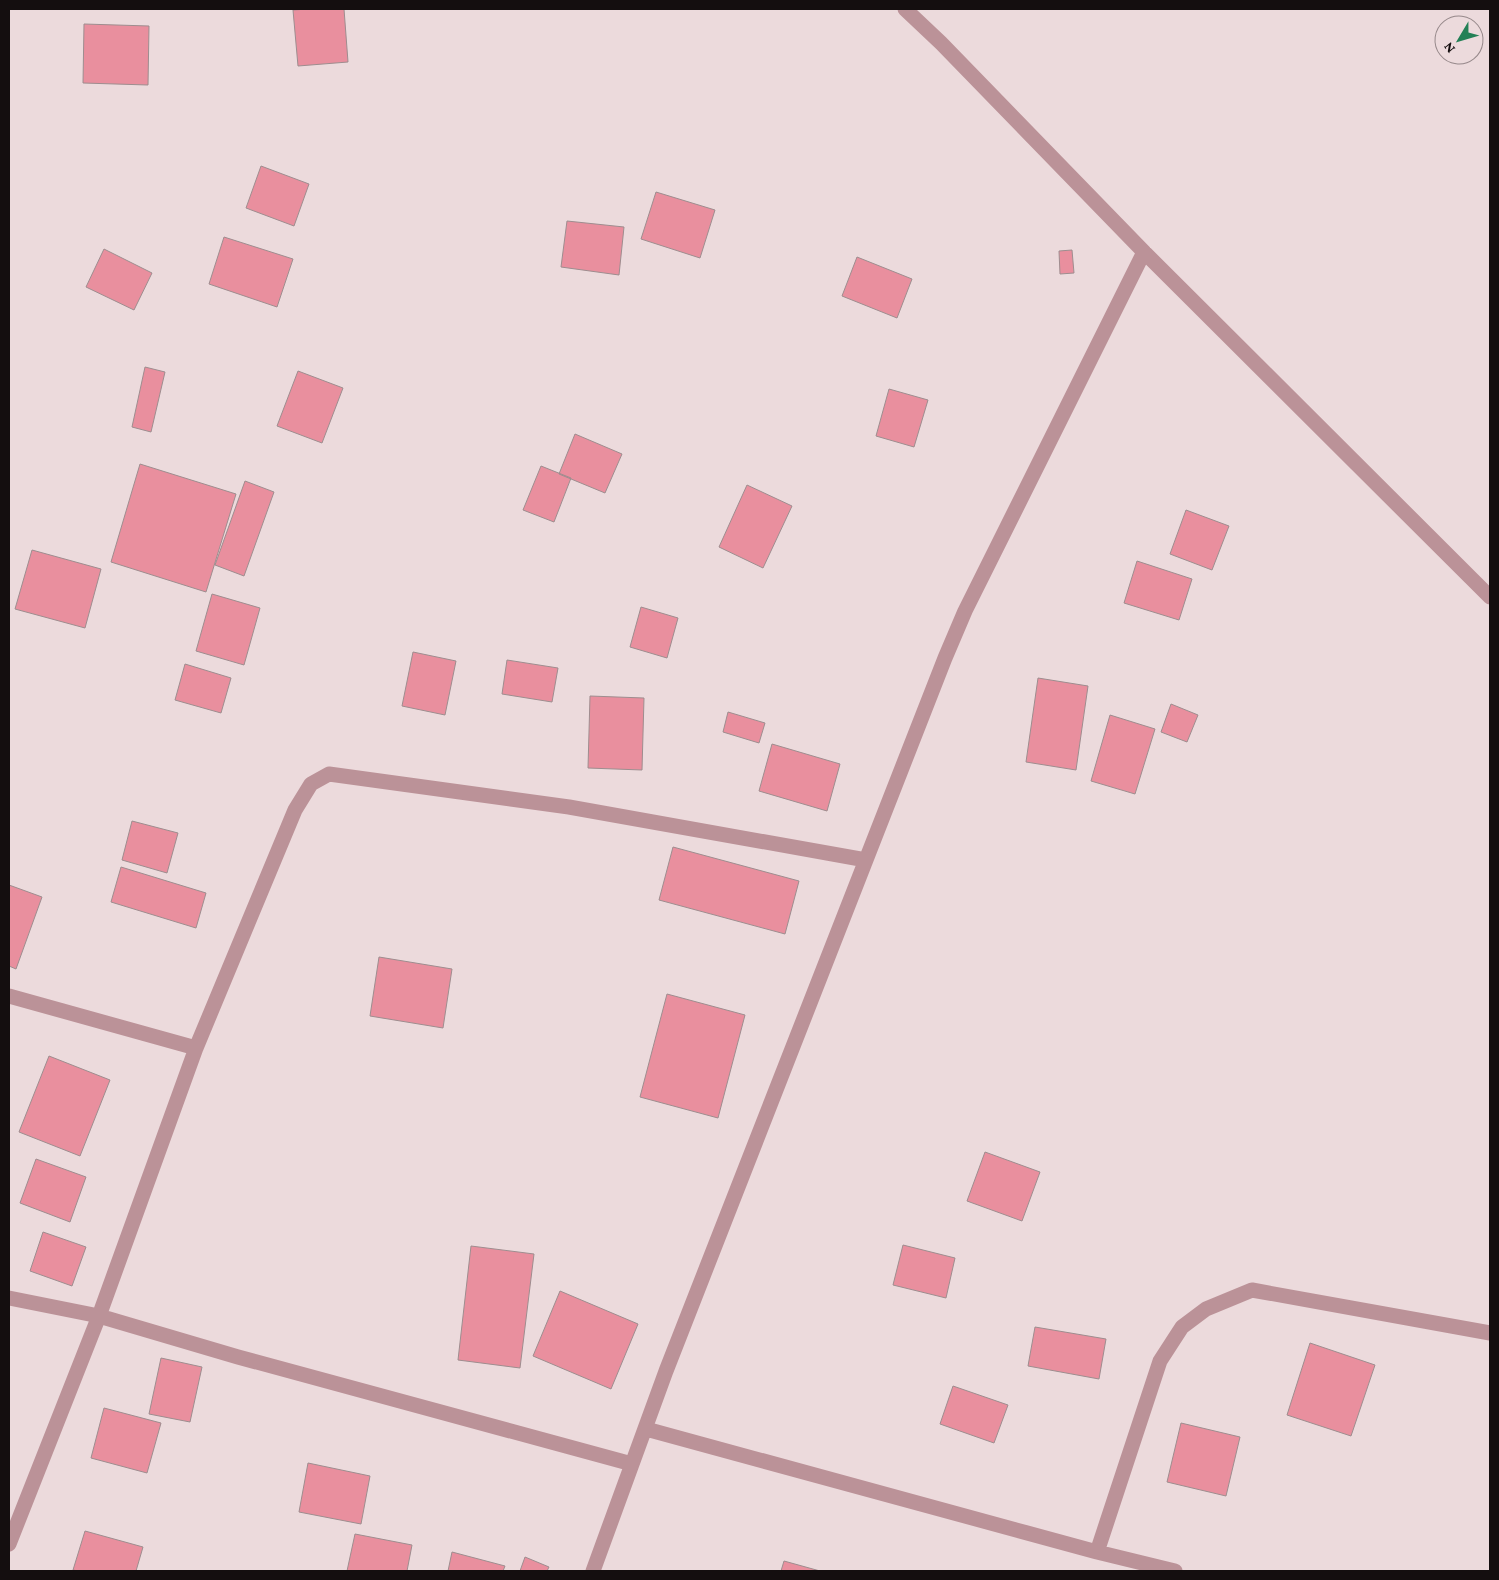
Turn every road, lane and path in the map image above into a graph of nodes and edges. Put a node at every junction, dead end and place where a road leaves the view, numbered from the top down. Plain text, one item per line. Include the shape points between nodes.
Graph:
1 (905, 9) edge
2 (1144, 252) junction
3 (1490, 597) edge
4 (866, 860) junction
5 (9, 996) edge
6 (196, 1048) junction
7 (9, 1298) edge
8 (99, 1316) junction
9 (1490, 1333) edge
10 (646, 1429) junction
11 (632, 1464) junction
12 (9, 1544) edge
13 (1097, 1552) junction
14 (593, 1571) edge
15 (1175, 1571) edge

1 - 2 street
2 - 3 street
2 - 4 street via 965,611
4 - 6 street via 569,807 330,774 311,784 295,810
4 - 10 street
5 - 6 street
6 - 8 street
7 - 8 street
8 - 11 street
8 - 12 street
9 - 13 street via 1252,1290 1206,1309 1182,1327 1160,1362
10 - 11 street
10 - 13 street
11 - 14 street
13 - 15 street

